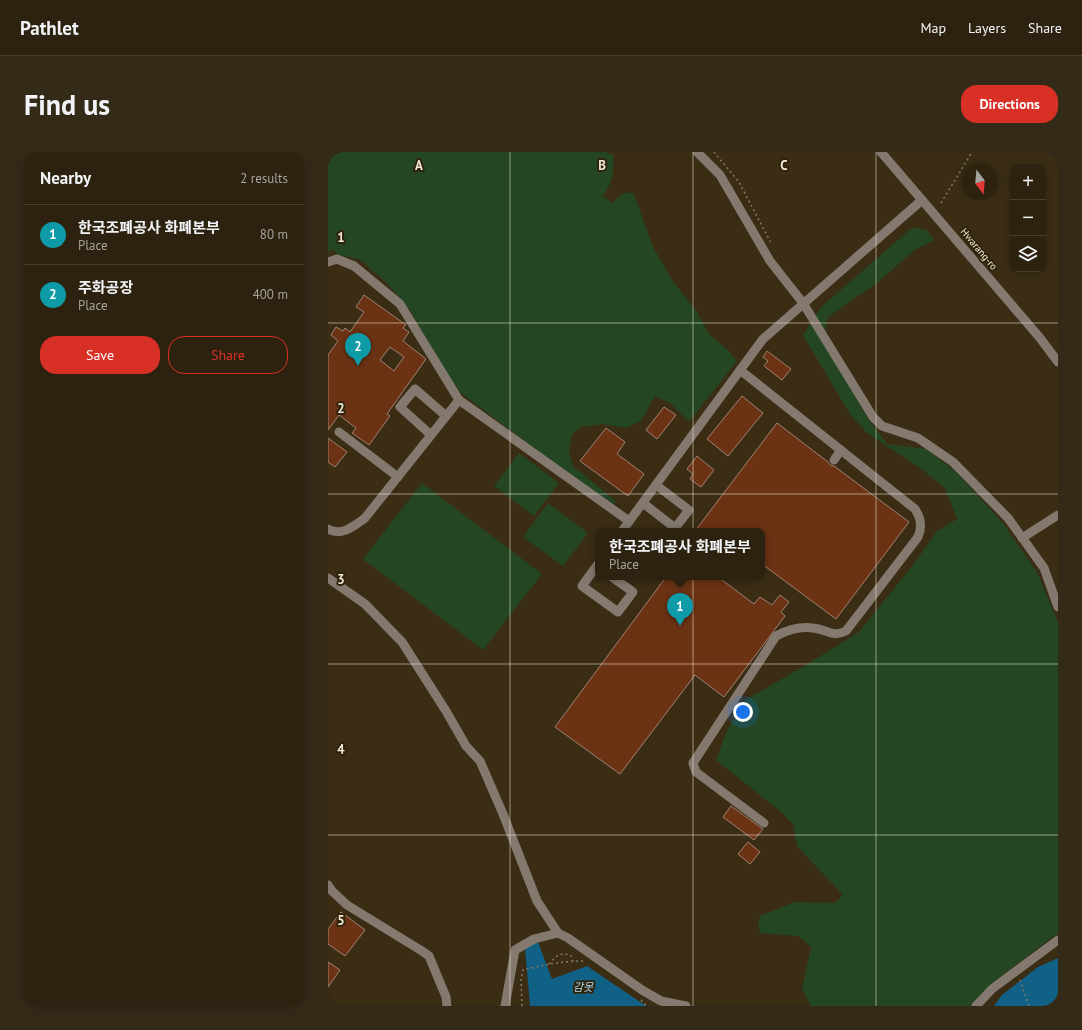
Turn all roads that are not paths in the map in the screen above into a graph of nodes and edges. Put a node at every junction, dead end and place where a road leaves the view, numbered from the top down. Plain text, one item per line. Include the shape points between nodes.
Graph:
1 (697, 152) edge
2 (881, 152) edge
3 (922, 200) junction
4 (328, 262) edge
5 (803, 303) junction
6 (1058, 362) edge
7 (740, 370) junction
8 (459, 400) junction
9 (446, 416) junction
10 (339, 432) dead end
11 (431, 434) junction
12 (841, 450) junction
13 (834, 460) dead end
14 (398, 477) junction
15 (656, 485) junction
16 (642, 503) junction
17 (1058, 515) edge
18 (629, 521) junction
19 (624, 528) edge
20 (328, 529) edge
21 (1022, 538) junction
22 (595, 569) edge
23 (328, 578) edge
24 (616, 580) edge
25 (1058, 607) edge
26 (764, 823) dead end
27 (328, 885) edge
28 (558, 933) junction
29 (1058, 940) edge
30 (447, 1006) edge
31 (505, 1006) edge
32 (686, 1006) edge
33 (976, 1006) edge

1 - 5 street via 720,176 770,261
2 - 3 street, Hwarang-ro
3 - 5 street
3 - 6 street, Hwarang-ro
4 - 8 street via 337,259 354,266 400,304
5 - 7 street via 763,339
5 - 21 street via 873,417 882,426 918,438 953,462 1008,518
7 - 12 street
7 - 15 street
8 - 9 street
8 - 18 street
9 - 11 street
9 - 11 street via 415,390 400,408
10 - 14 street
11 - 14 street
12 - 13 street
12 - 26 street via 916,509 921,530 846,630 839,634 804,627 788,630 776,636 693,763 696,772
14 - 20 street via 365,518 345,531 335,532
15 - 16 street
15 - 16 street via 689,510 675,528
16 - 18 street
17 - 21 street
18 - 19 street
21 - 25 street via 1044,568
22 - 24 street via 582,586 618,612 633,592
23 - 28 street via 365,604 402,642 466,746 480,761 537,901
27 - 30 street via 347,906 429,956 446,997
28 - 31 street via 534,939 515,950
28 - 32 street via 661,1001
29 - 33 street via 992,989

